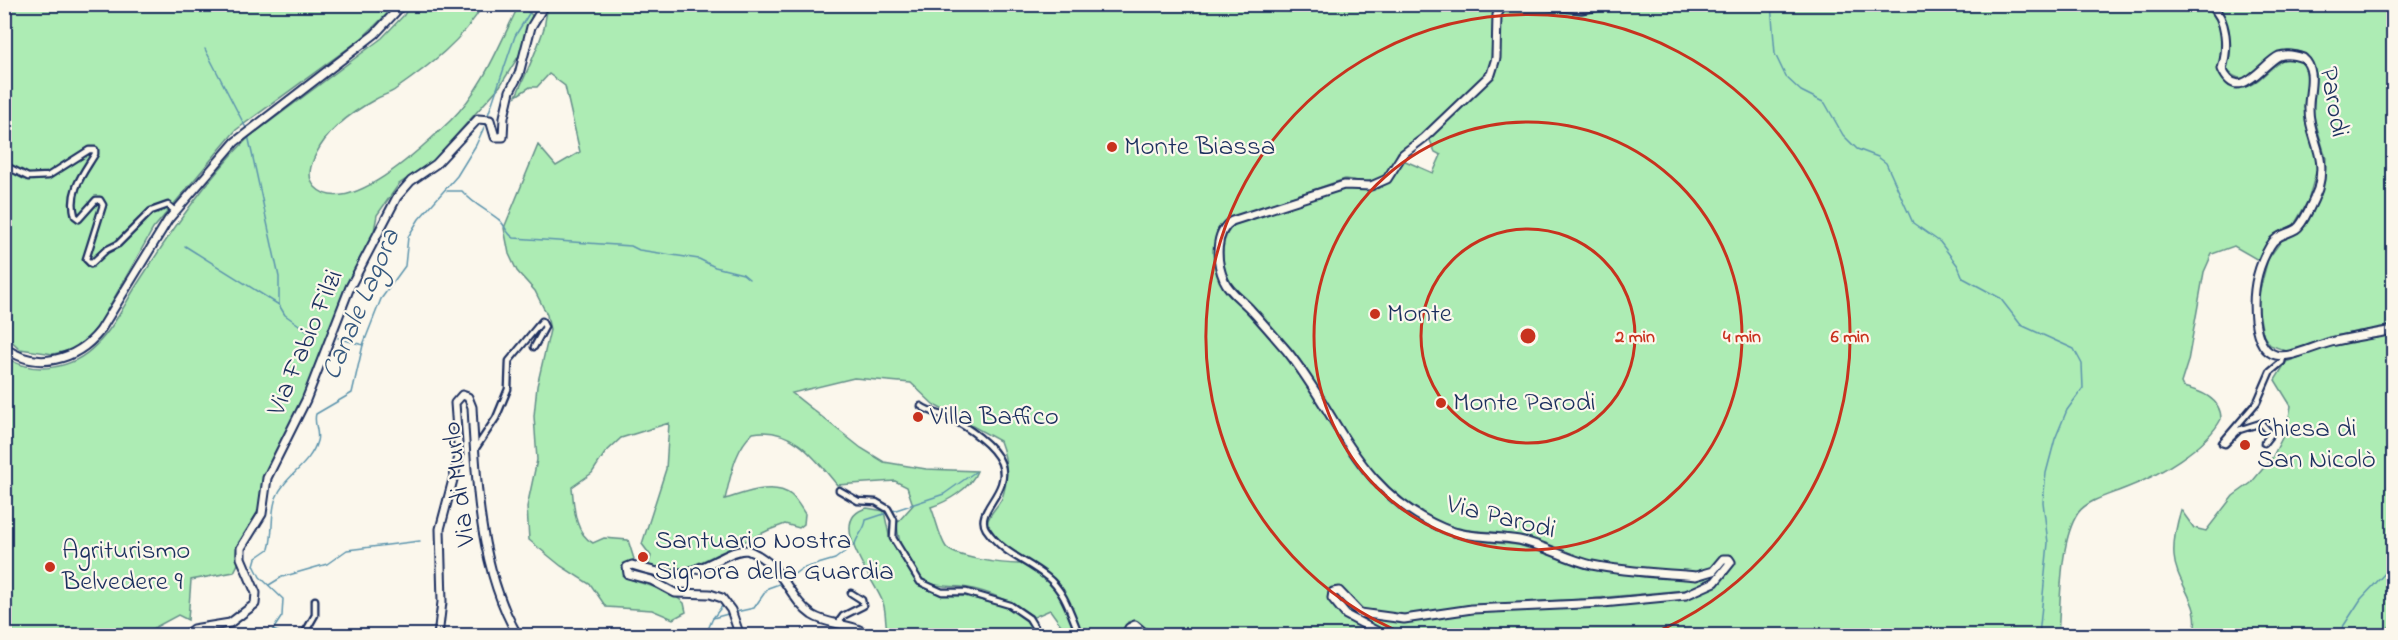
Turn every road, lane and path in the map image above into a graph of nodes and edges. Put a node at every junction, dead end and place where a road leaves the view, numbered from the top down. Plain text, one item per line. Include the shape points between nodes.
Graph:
1 (403, 4) edge
2 (1518, 4) edge
3 (1532, 4) edge
4 (1615, 4) edge
5 (2210, 4) edge
6 (542, 5) edge
7 (4, 165) edge
8 (175, 211) junction
9 (2394, 330) edge
10 (4, 347) edge
11 (534, 347) dead end
12 (2283, 357) junction
13 (921, 406) dead end
14 (2264, 443) dead end
15 (474, 451) junction
16 (839, 490) dead end
17 (851, 593) dead end
18 (315, 600) dead end
19 (843, 624) junction
20 (2394, 629) edge
21 (1125, 634) edge
22 (184, 636) edge
23 (303, 636) edge
24 (438, 636) edge
25 (518, 636) edge
26 (740, 636) edge
27 (869, 636) edge
28 (1040, 636) edge
29 (1080, 636) edge
30 (1148, 636) edge
31 (1386, 636) edge
32 (2389, 636) edge

1 - 8 street via 375,34 243,135
2 - 31 street, Via Parodi via 1504,7 1497,15 1496,57 1491,74 1403,154 1387,179 1371,186 1344,185 1232,221 1220,236 1223,278 1288,352 1373,479 1410,510 1466,536 1521,541 1591,565 1696,576 1713,571 1724,559 1731,564 1714,582 1686,595 1472,609 1404,619 1360,613 1339,591 1332,593 1346,615
3 - 4 street via 1581,9
5 - 12 street, Parodi via 2222,22 2227,52 2222,69 2232,80 2247,82 2272,60 2284,55 2303,58 2311,70 2308,113 2320,150 2320,181 2297,228 2280,235 2269,247 2257,272 2253,300 2261,340 2270,351
6 - 22 street, Via Fabio Filzi via 510,90 502,138 495,137 490,120 478,119 436,164 411,181 397,197 350,287 306,400 267,478 262,514 241,548 241,558 256,593 255,604 230,623 193,629
7 - 8 street via 28,177 48,176 94,150 96,154 74,189 73,205 79,219 96,200 103,205 86,259 91,264 151,211 168,205
8 - 10 street via 87,346 71,355 44,361 23,357
9 - 12 street
11 - 15 street via 545,327 542,321 509,361 508,389 496,418
12 - 14 street via 2270,372 2257,402 2222,444 2246,426 2261,423 2271,434
13 - 29 street via 971,431 1001,462 1004,477 997,497 981,518 983,524 1002,548 1058,588
15 - 24 street, Via di Murlo via 471,402 462,395 455,404 459,457 440,529 442,602
15 - 25 street, Via di Murlo via 494,574
16 - 28 street via 858,501 876,502 888,509 894,520 893,538 920,582 942,592 966,592 1010,605 1029,618
17 - 19 street via 862,600 863,606 843,615
18 - 23 street via 315,615
19 - 26 street via 811,614 782,575 747,550 733,552 690,572 660,574 630,565 626,569 628,574 686,594 722,598
19 - 27 street
20 - 32 street
21 - 30 street via 1137,626

